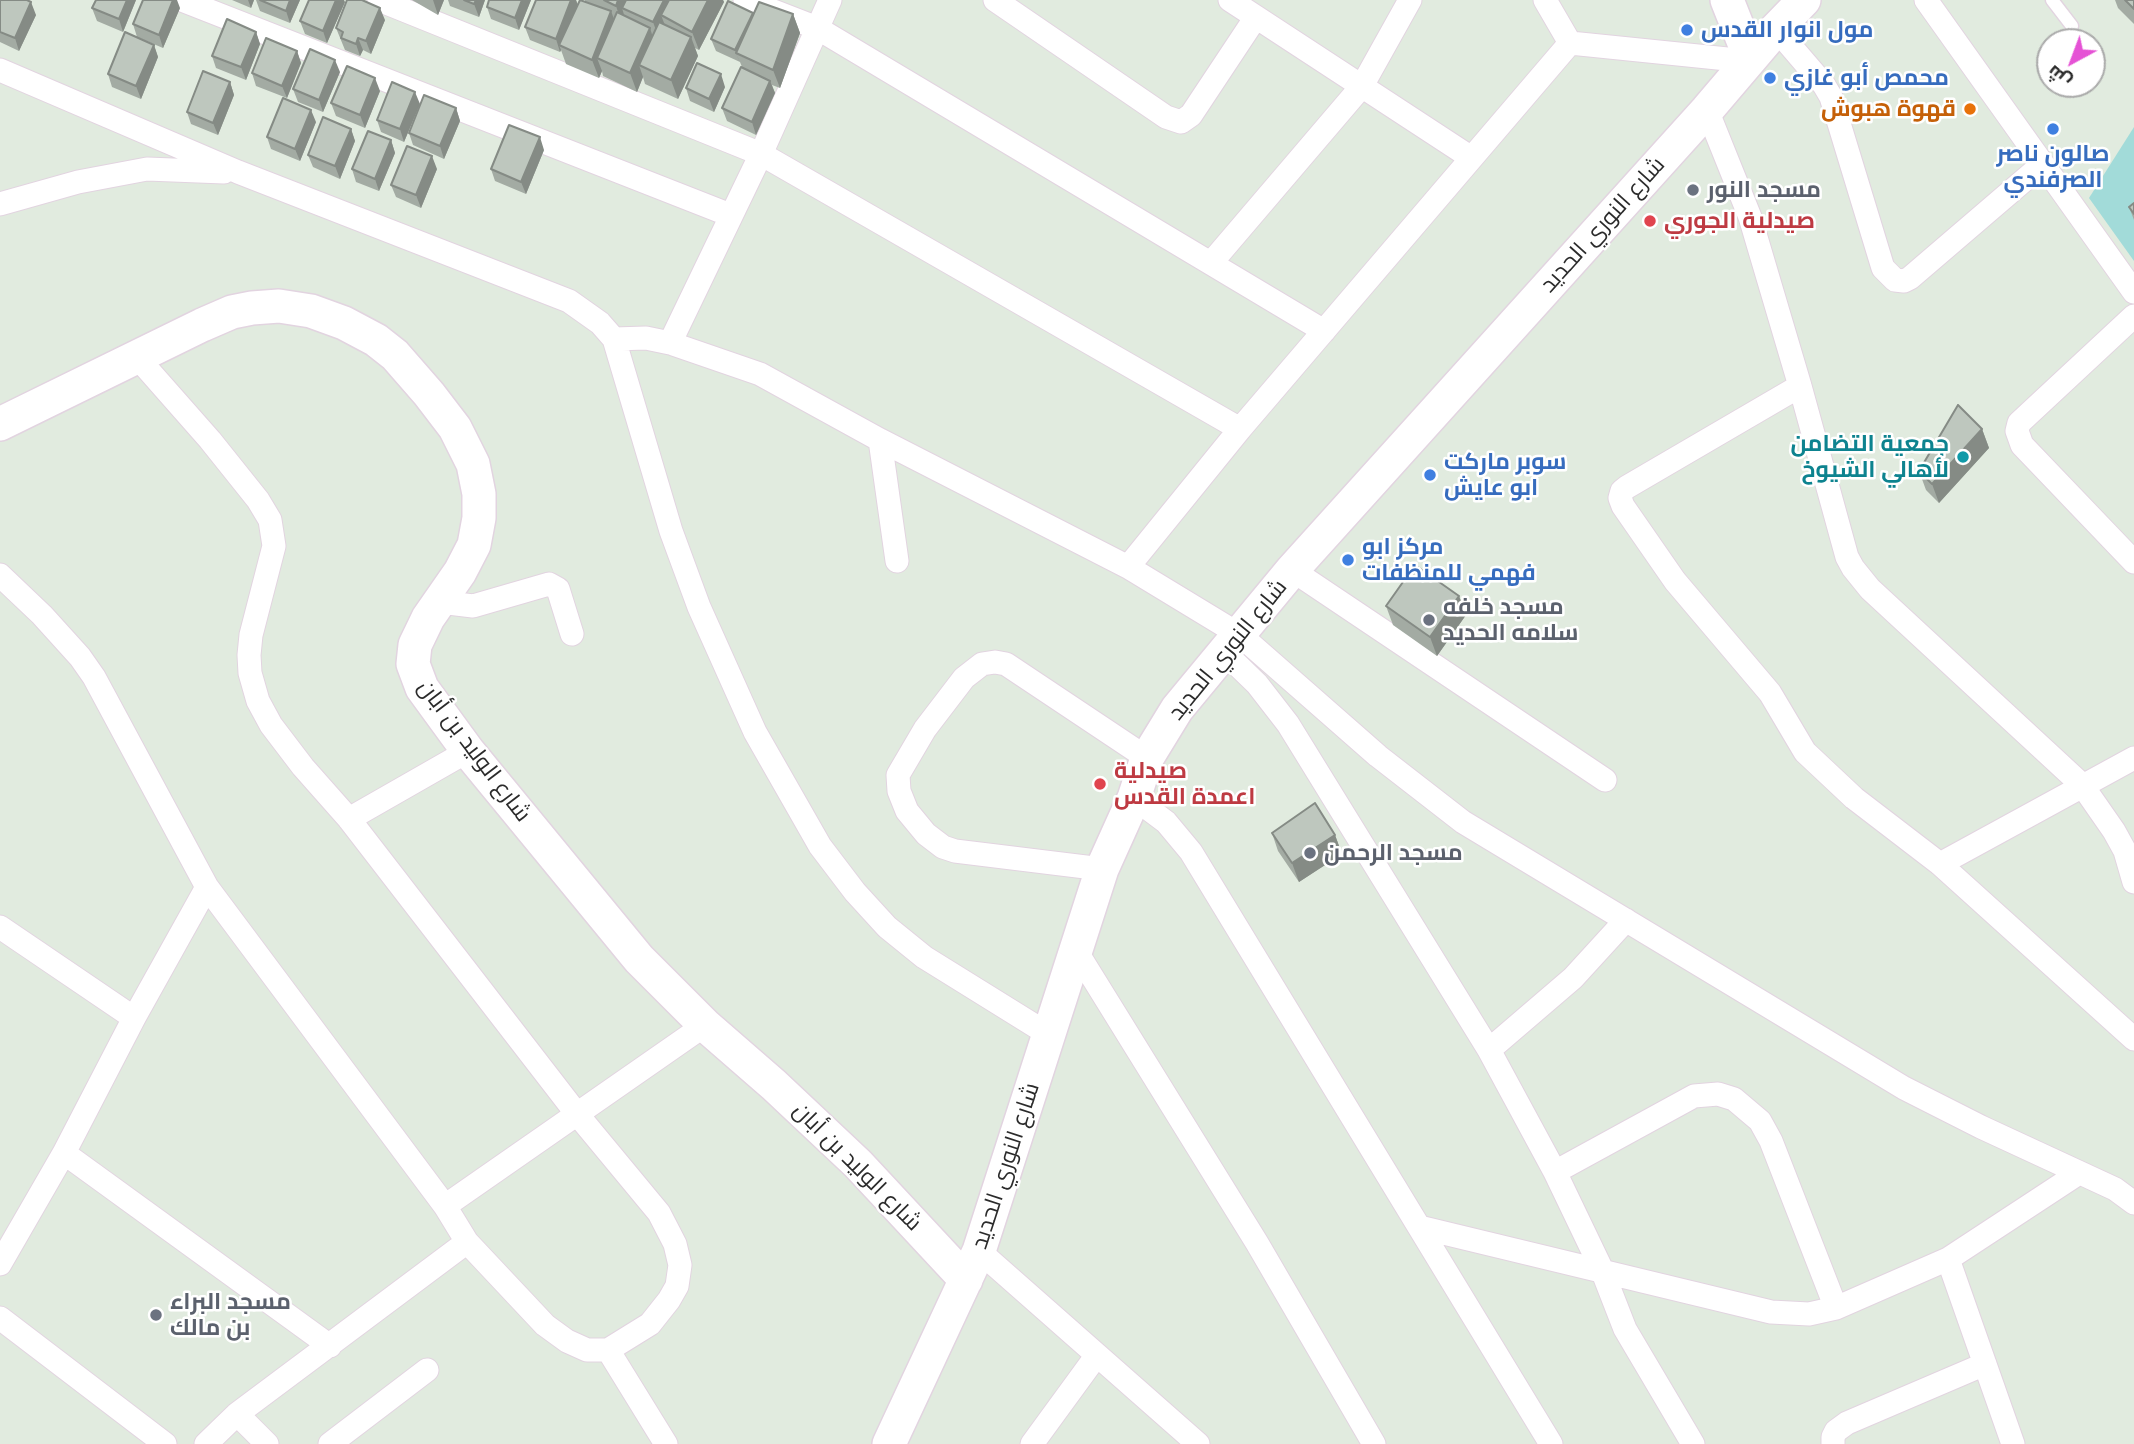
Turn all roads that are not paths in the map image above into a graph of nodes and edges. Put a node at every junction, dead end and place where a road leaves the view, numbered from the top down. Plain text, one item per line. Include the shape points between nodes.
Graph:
1 (182, 0) edge
2 (379, 0) edge
3 (745, 0) edge
4 (830, 0) edge
5 (996, 0) edge
6 (1230, 0) edge
7 (1410, 0) edge
8 (1545, 0) edge
9 (1727, 0) edge
10 (1744, 0) edge
11 (1926, 0) edge
12 (2052, 0) edge
13 (1787, 10) edge
14 (1256, 17) junction
15 (2072, 26) dead end
16 (817, 28) junction
17 (1570, 43) junction
18 (1748, 60) junction
19 (0, 71) edge
20 (1362, 86) junction
21 (1707, 110) junction
22 (761, 154) junction
23 (1470, 157) junction
24 (2043, 164) junction
25 (238, 172) junction
26 (0, 204) edge
27 (730, 215) junction
28 (1211, 263) junction
29 (2134, 292) edge
30 (2134, 316) edge
31 (1324, 331) junction
32 (614, 339) junction
33 (670, 343) junction
34 (136, 356) junction
35 (1800, 386) junction
36 (0, 424) edge
37 (1240, 429) junction
38 (880, 440) junction
39 (897, 561) dead end
40 (2134, 562) edge
41 (1128, 567) junction
42 (1292, 570) junction
43 (0, 575) edge
44 (440, 602) junction
45 (572, 634) dead end
46 (1232, 644) junction
47 (468, 751) junction
48 (1147, 758) junction
49 (2134, 758) edge
50 (1605, 779) dead end
51 (2082, 785) junction
52 (1134, 798) junction
53 (349, 819) junction
54 (1940, 863) junction
55 (1102, 869) junction
56 (2134, 882) edge
57 (207, 887) junction
58 (1626, 920) junction
59 (0, 927) edge
60 (1075, 949) junction
61 (134, 1018) junction
62 (705, 1025) junction
63 (1048, 1034) junction
64 (2134, 1038) edge
65 (1489, 1051) junction
66 (577, 1114) junction
67 (64, 1153) junction
68 (1555, 1172) junction
69 (2079, 1173) junction
70 (2124, 1186) edge
71 (2134, 1203) edge
72 (445, 1206) junction
73 (1419, 1227) junction
74 (467, 1242) junction
75 (1948, 1259) junction
76 (0, 1264) edge
77 (972, 1266) junction
78 (1602, 1270) junction
79 (1836, 1308) junction
80 (0, 1318) edge
81 (330, 1346) junction
82 (608, 1350) junction
83 (1097, 1355) junction
84 (1985, 1364) junction
85 (427, 1370) dead end
86 (237, 1414) junction
87 (165, 1444) edge
88 (206, 1444) edge
89 (267, 1444) edge
90 (330, 1444) edge
91 (666, 1444) edge
92 (889, 1444) edge
93 (1032, 1444) edge
94 (1198, 1444) edge
95 (1374, 1444) edge
96 (1551, 1444) edge
97 (1693, 1444) edge
98 (1833, 1444) edge
99 (2013, 1444) edge

1 - 27 street
2 - 22 street
3 - 16 street
4 - 16 street
5 - 14 street via 1166,117 1181,122 1191,115
6 - 14 street
7 - 20 street
8 - 17 street
9 - 18 street
10 - 13 street
11 - 24 street
12 - 15 lane
13 - 18 street, شارع النوري الحديد
13 - 24 street via 1831,97 1883,268 1895,280 1910,278
14 - 20 street
16 - 22 street
16 - 28 street
17 - 18 street
17 - 23 street
18 - 21 street, شارع النوري الحديد
19 - 25 street
20 - 23 street
20 - 28 street
21 - 35 street via 1749,217
21 - 42 street, شارع النوري الحديد
22 - 27 street
22 - 37 street
23 - 31 street
24 - 29 street
25 - 26 street via 147,169
25 - 32 street via 569,301
27 - 33 street
28 - 31 street
30 - 40 street via 2019,423 2017,431 2022,444
31 - 37 street
32 - 33 street
32 - 63 street via 671,531 699,607 755,732 820,846 887,927 924,957
33 - 38 street via 760,374
34 - 36 street, شارع الوليد بن أبان
34 - 44 street, شارع الوليد بن أبان via 232,312 279,306 322,315 376,340 429,394 455,428 472,464 479,494 474,545
34 - 53 street via 210,440 270,520 274,546 251,635 250,673 271,725
35 - 51 street via 1847,557 1860,578
35 - 54 street via 1627,487 1620,498 1675,581 1770,692 1805,752 1854,798
37 - 41 street
38 - 39 street
38 - 41 street
41 - 46 street
42 - 46 street, شارع النوري الحديد
42 - 50 street
43 - 57 street via 60,634 93,677
44 - 45 street via 474,606 550,584 558,589
44 - 47 street, شارع الوليد بن أبان via 419,636 413,664 422,688
46 - 48 street, شارع النوري الحديد via 1177,709
46 - 58 street via 1463,822
46 - 65 street via 1288,724
47 - 53 street
47 - 62 street, شارع الوليد بن أبان via 639,960
48 - 52 street, شارع النوري الحديد
48 - 55 street via 1006,664 995,662 982,664 964,678 925,729 898,775 907,811 943,846
49 - 51 street
51 - 54 street
51 - 56 street via 2125,851
52 - 55 street, شارع النوري الحديد
52 - 73 street via 1166,821 1191,852
53 - 66 street
54 - 64 street
55 - 60 street, شارع النوري الحديد
57 - 61 street
57 - 72 street
58 - 65 street via 1573,978
58 - 69 street via 1904,1088
59 - 61 street
60 - 63 street, شارع النوري الحديد
60 - 95 street
61 - 67 street
62 - 66 street
62 - 77 street, شارع الوليد بن أبان
63 - 77 street, شارع النوري الحديد
65 - 68 street
66 - 72 street
66 - 82 street via 659,1213 680,1265 677,1286 650,1324
67 - 76 street
67 - 81 street
68 - 78 street
68 - 79 street via 1694,1096 1718,1094 1734,1099 1760,1121 1771,1141
69 - 70 street
69 - 75 street
70 - 71 street
72 - 74 street
73 - 78 street
73 - 96 street
74 - 81 street
74 - 82 street via 545,1325 587,1350
75 - 79 street
75 - 84 street
77 - 83 street
77 - 92 street, شارع النوري الحديد
78 - 79 street via 1771,1312 1809,1314
78 - 97 street via 1625,1329
80 - 87 street
81 - 86 street
82 - 91 street
83 - 93 street
83 - 94 street
84 - 98 street via 1847,1423 1836,1431
84 - 99 street
85 - 90 street
86 - 88 street
86 - 89 street

